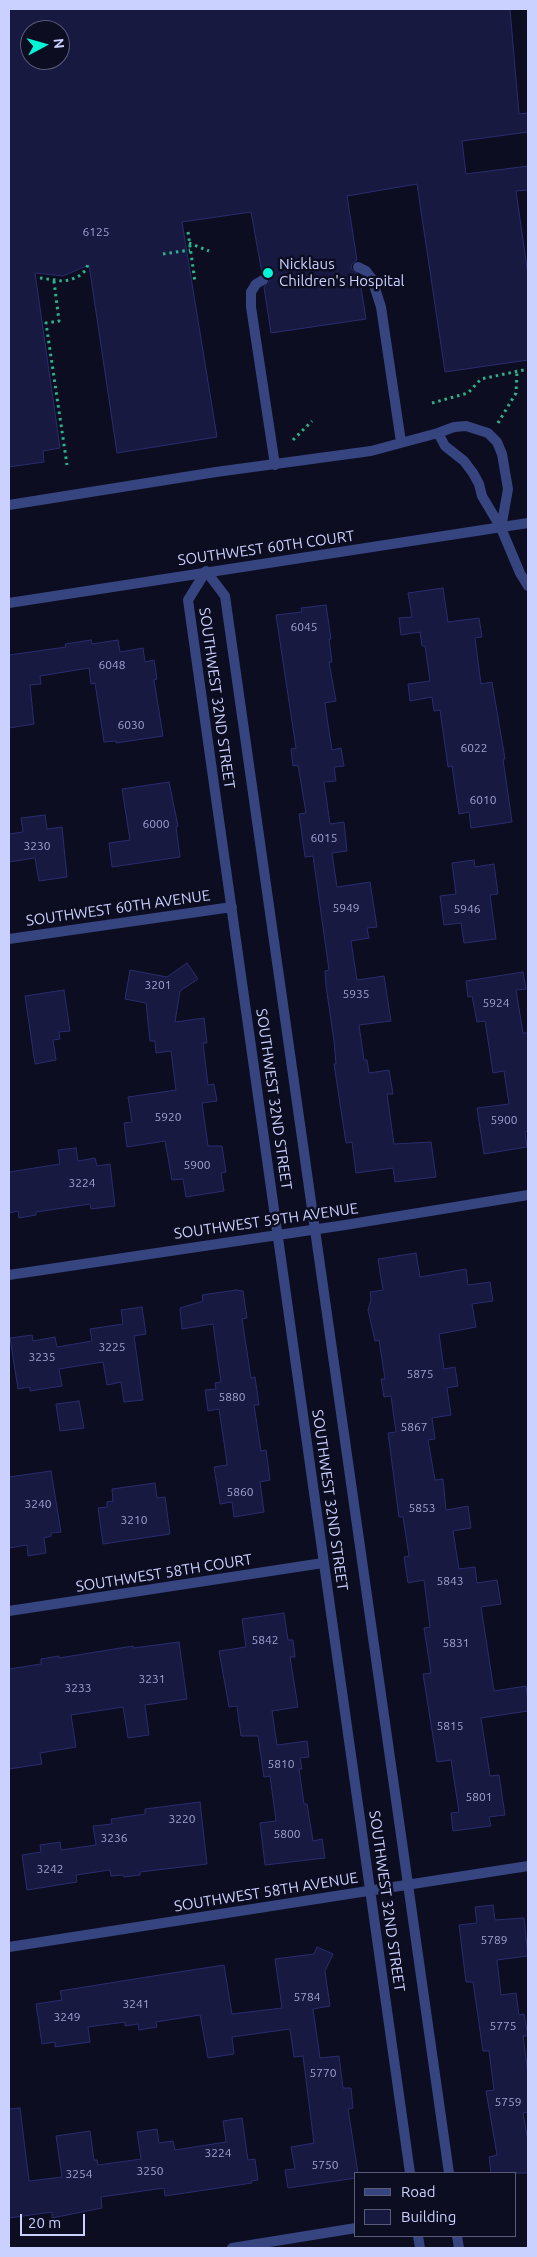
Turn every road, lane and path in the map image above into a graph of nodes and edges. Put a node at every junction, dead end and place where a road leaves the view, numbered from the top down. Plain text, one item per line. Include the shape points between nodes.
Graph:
1 (188, 232) dead end
2 (189, 243) junction
3 (190, 250) junction
4 (209, 251) dead end
5 (163, 254) dead end
6 (88, 264) dead end
7 (358, 267) dead end
8 (40, 278) dead end
9 (263, 280) dead end
10 (54, 281) junction
11 (195, 282) dead end
12 (528, 369) edge
13 (517, 372) junction
14 (432, 404) dead end
15 (312, 421) dead end
16 (497, 423) dead end
17 (438, 434) junction
18 (293, 440) dead end
19 (401, 442) junction
20 (67, 465) dead end
21 (275, 465) junction
22 (9, 505) edge
23 (528, 523) edge
24 (502, 528) junction
25 (206, 572) junction
26 (528, 586) edge
27 (9, 603) edge
28 (232, 906) junction
29 (9, 940) edge
30 (528, 1195) edge
31 (315, 1229) junction
32 (277, 1234) junction
33 (9, 1275) edge
34 (323, 1563) junction
35 (9, 1612) edge
36 (528, 1866) edge
37 (408, 1885) junction
38 (371, 1891) junction
39 (9, 1947) edge
40 (410, 2172) edge
41 (449, 2172) edge
42 (354, 2228) edge
43 (232, 2248) edge

1 - 2 path
2 - 3 path
2 - 4 path
3 - 5 path
3 - 11 path
6 - 10 path via 79,276
7 - 19 street via 372,278 381,307
8 - 10 path
9 - 21 street via 251,292 251,307
10 - 20 path via 59,320 46,323
12 - 13 path
13 - 14 path via 481,379 468,393
13 - 16 path via 516,393
15 - 18 path
17 - 19 street
17 - 24 street via 445,446 473,473 482,496
17 - 24 street via 466,426 488,433 497,442 506,468 508,489
19 - 21 street via 371,451
21 - 22 street
23 - 24 street, SOUTHWEST 60TH COURT
24 - 25 street, SOUTHWEST 60TH COURT
24 - 26 street
25 - 27 street, SOUTHWEST 60TH COURT
25 - 28 street, SOUTHWEST 32ND STREET via 188,600
25 - 31 street, SOUTHWEST 32ND STREET via 225,596
28 - 29 street, SOUTHWEST 60TH AVENUE
28 - 32 street, SOUTHWEST 32ND STREET
30 - 31 street, SOUTHWEST 59TH AVENUE
31 - 32 street, SOUTHWEST 59TH AVENUE
31 - 37 street, SOUTHWEST 32ND STREET
32 - 33 street, SOUTHWEST 59TH AVENUE
32 - 34 street, SOUTHWEST 32ND STREET
34 - 35 street, SOUTHWEST 58TH COURT
34 - 38 street, SOUTHWEST 32ND STREET
36 - 37 street, SOUTHWEST 58TH AVENUE
37 - 38 street, SOUTHWEST 58TH AVENUE
37 - 41 street, SOUTHWEST 32ND STREET
38 - 39 street, SOUTHWEST 58TH AVENUE
38 - 40 street, SOUTHWEST 32ND STREET
42 - 43 street

